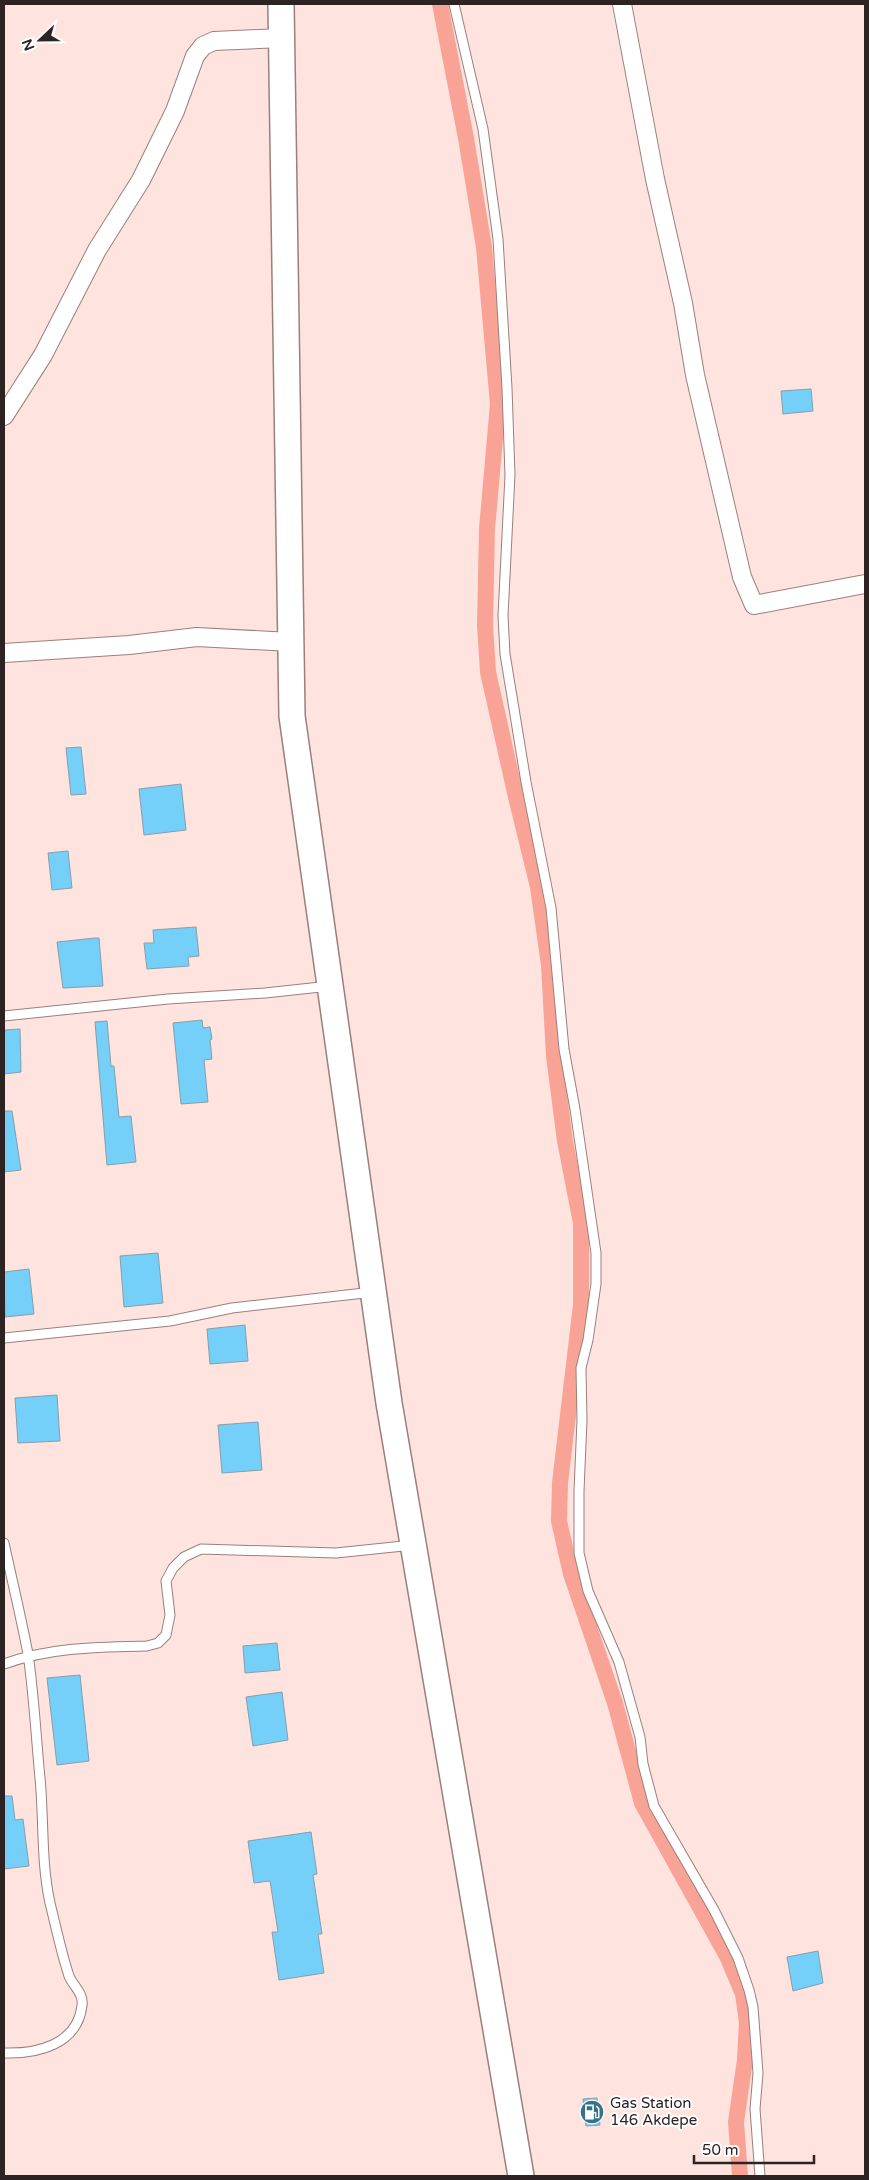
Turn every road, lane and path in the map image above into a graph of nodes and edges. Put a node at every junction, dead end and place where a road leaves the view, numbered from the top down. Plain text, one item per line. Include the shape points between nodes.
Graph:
1 (281, 4) edge
2 (454, 4) edge
3 (622, 4) edge
4 (281, 38) junction
5 (4, 416) edge
6 (865, 584) edge
7 (291, 642) junction
8 (4, 653) edge
9 (330, 986) junction
10 (4, 1016) edge
11 (373, 1292) junction
12 (4, 1338) edge
13 (4, 1543) edge
14 (413, 1545) junction
15 (28, 1655) junction
16 (4, 1664) edge
17 (4, 2053) edge
18 (521, 2176) edge
19 (760, 2176) edge

1 - 4 main road
2 - 19 lane via 484,129 498,239 510,475 503,616 505,654 551,908 564,1049 596,1253 596,1284 581,1368 580,1553 588,1591 622,1671 654,1806 714,1910 738,1958 749,1990 758,2073 755,2110
3 - 6 street via 695,375 742,577 754,605
4 - 5 street via 214,41 203,46 195,56 175,112 141,180 97,250 43,355
4 - 7 main road
7 - 8 street via 197,637
7 - 9 main road via 292,716
9 - 10 lane
9 - 11 main road
11 - 12 lane via 232,1308 170,1321
11 - 14 main road via 388,1403
13 - 15 lane
14 - 15 lane via 336,1553 201,1549 184,1557 166,1581 170,1615 166,1635 158,1643
14 - 18 main road
15 - 16 lane
15 - 17 lane via 46,1888 60,1948 83,2005 68,2036 55,2046 25,2054

